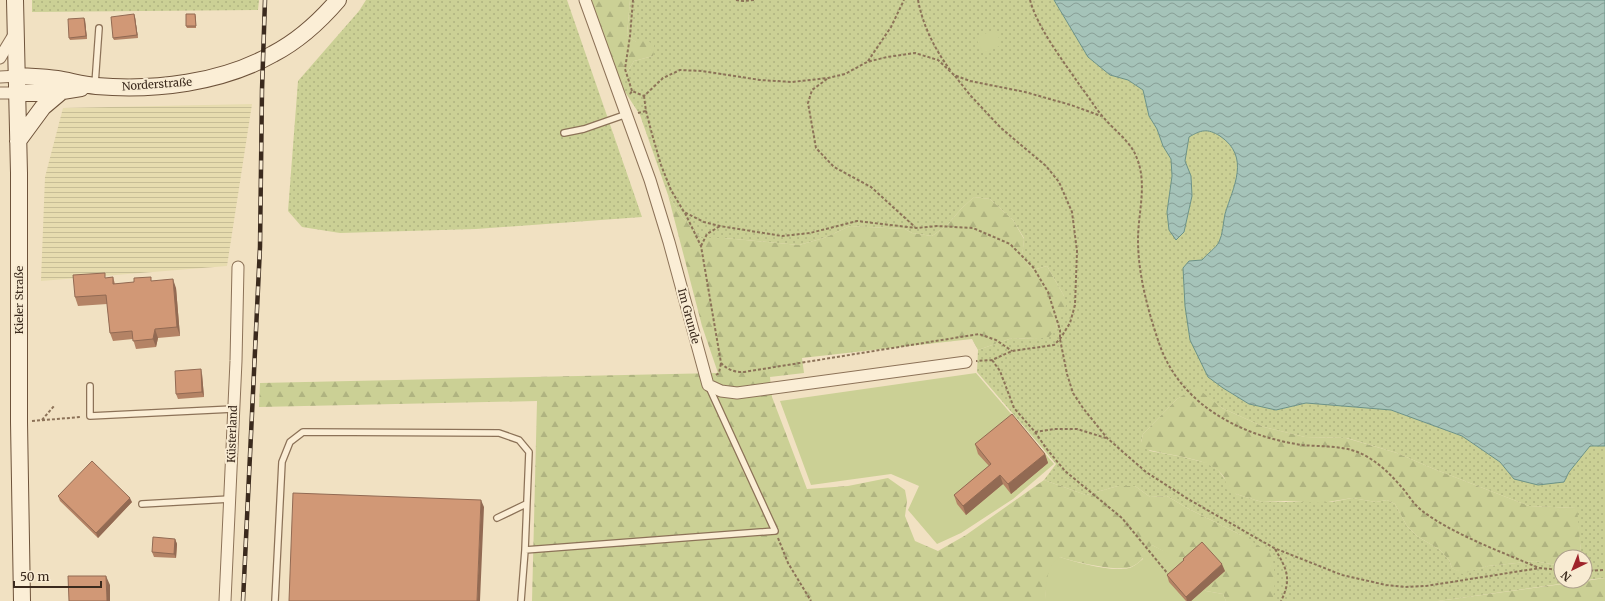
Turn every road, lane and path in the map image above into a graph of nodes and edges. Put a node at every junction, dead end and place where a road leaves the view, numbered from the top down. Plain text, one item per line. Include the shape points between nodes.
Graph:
1 (15, 0) edge
2 (338, 0) edge
3 (585, 0) edge
4 (633, 0) edge
5 (736, 0) edge
6 (755, 0) edge
7 (904, 0) edge
8 (918, 0) edge
9 (1030, 0) edge
10 (99, 28) dead end
11 (16, 30) junction
12 (0, 58) edge
13 (867, 62) junction
14 (954, 75) junction
15 (18, 76) junction
16 (0, 77) edge
17 (828, 78) junction
18 (95, 86) junction
19 (62, 91) junction
20 (632, 92) junction
21 (0, 93) edge
22 (18, 93) junction
23 (644, 96) junction
24 (622, 101) junction
25 (627, 114) junction
26 (1102, 116) junction
27 (564, 133) dead end
28 (18, 141) junction
29 (684, 212) junction
30 (720, 226) junction
31 (916, 228) junction
32 (701, 246) junction
33 (238, 267) dead end
34 (1060, 339) junction
35 (1012, 350) junction
36 (992, 360) junction
37 (966, 362) joint
38 (708, 385) junction
39 (90, 386) dead end
40 (54, 406) dead end
41 (233, 410) junction
42 (90, 416) junction
43 (42, 420) junction
44 (19, 422) junction
45 (1035, 432) junction
46 (1107, 438) junction
47 (230, 499) junction
48 (142, 504) dead end
49 (526, 504) junction
50 (497, 518) dead end
51 (775, 531) junction
52 (1274, 548) junction
53 (525, 550) junction
54 (1540, 568) junction
55 (1553, 569) edge
56 (1605, 570) edge
57 (1593, 571) edge
58 (1168, 574) edge
59 (22, 601) edge
60 (225, 601) edge
61 (275, 601) edge
62 (521, 601) edge
63 (810, 601) edge
64 (1281, 601) edge

1 - 11 main road, Kieler Straße
2 - 18 main road, Norderstraße via 317,22 274,54 233,71 172,85
3 - 24 street, Im Grunde
4 - 20 path via 625,69
5 - 6 path
7 - 13 path via 891,27
8 - 14 path via 938,54
9 - 26 path via 1033,12 1062,59
10 - 18 lane
11 - 12 street
11 - 15 main road, Kieler Straße
13 - 14 path via 915,53 938,60
13 - 17 path via 845,74
14 - 26 path via 970,81 1025,92
14 - 34 path via 1001,128 1046,166 1059,182 1072,212 1077,251 1075,305 1070,323
15 - 16 street, Norderstraße
15 - 18 main road, Norderstraße
15 - 22 main road, Kieler Straße
17 - 23 path via 792,82 680,70 664,78
17 - 31 path via 812,90 808,103 816,148 834,167 871,187
18 - 19 main road, Norderstraße
19 - 22 main road, Norderstraße
19 - 28 main road via 43,107
20 - 23 path
20 - 24 path
21 - 22 street, Norderstraße
22 - 28 main road, Kieler Straße
23 - 29 path via 661,165 671,190
24 - 25 street, Im Grunde
25 - 27 lane
25 - 38 street, Im Grunde via 669,242
26 - 54 path via 1126,141 1136,156 1142,177 1138,254 1146,298 1159,344 1182,386 1209,411 1238,428 1270,439 1341,448 1363,454 1386,469 1419,508 1433,519
28 - 44 main road, Kieler Straße
29 - 30 path via 704,222
29 - 32 path
30 - 31 path via 782,236 810,233 857,221
30 - 32 path via 707,234
31 - 34 path via 973,228 1010,244 1033,267 1048,292 1060,330
32 - 35 path via 721,363 734,372 979,334 996,340
33 - 41 street, Küsterland
34 - 35 path via 1054,345
34 - 46 path via 1073,393
35 - 36 path
36 - 37 path
36 - 45 path via 1000,371 1014,408
37 - 38 street via 737,393 721,391
38 - 51 lane
39 - 42 lane
40 - 43 path
41 - 42 lane
41 - 47 street, Küsterland
42 - 43 path
43 - 44 path
44 - 59 main road, Kieler Straße
45 - 46 path via 1077,429
45 - 58 path via 1064,470 1122,518
46 - 52 path via 1146,472
47 - 48 lane
47 - 60 street, Küsterland
49 - 50 lane
49 - 53 lane
49 - 61 lane via 529,452 519,440 499,433 303,432 290,442 282,462
51 - 53 lane
51 - 63 path via 788,563
52 - 54 path via 1342,575 1405,587
52 - 64 path via 1285,564 1289,581
53 - 62 lane
54 - 55 path
56 - 57 path

